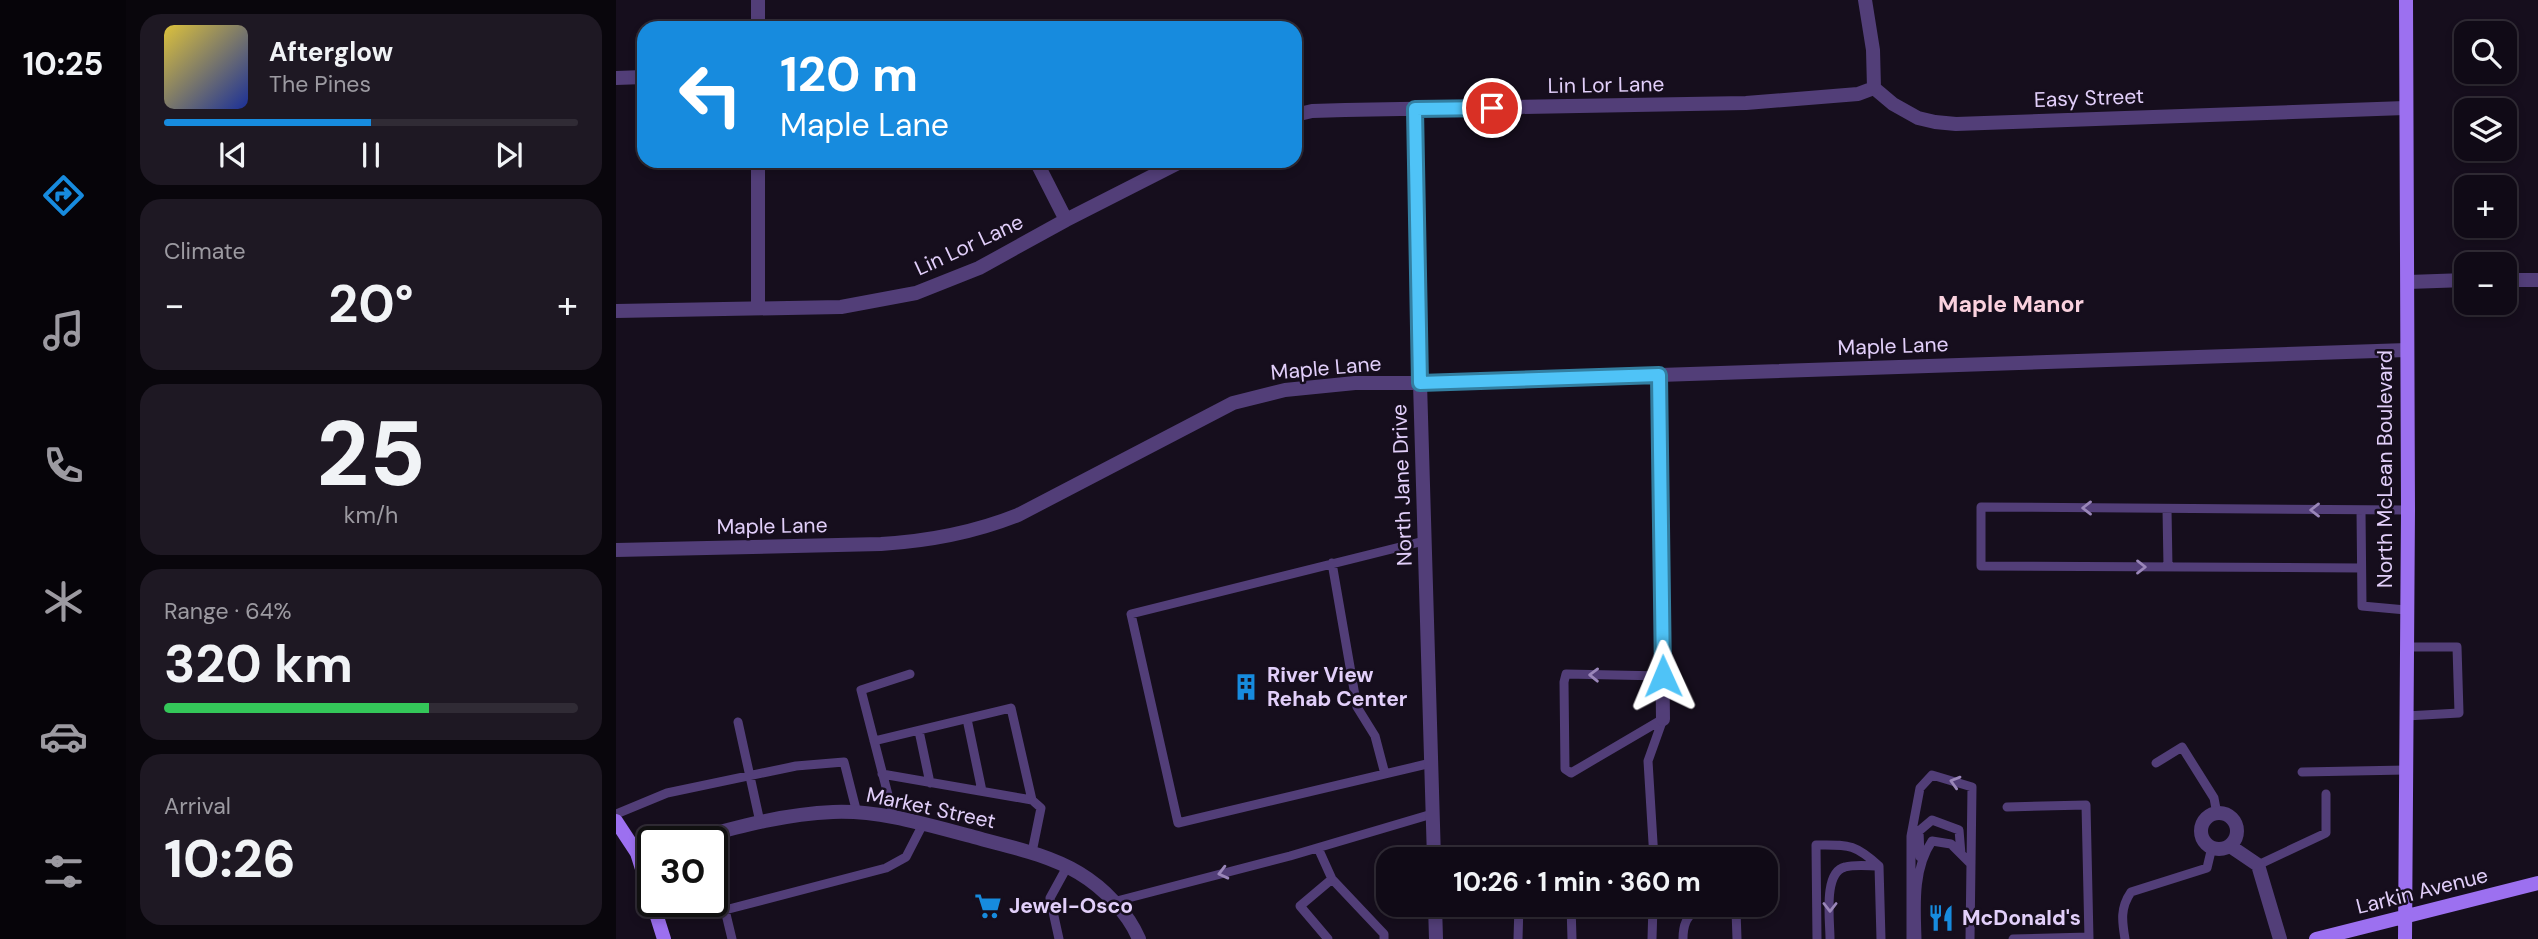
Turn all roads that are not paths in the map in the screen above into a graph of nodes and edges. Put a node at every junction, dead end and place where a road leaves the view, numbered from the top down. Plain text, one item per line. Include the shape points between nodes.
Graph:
1 (758, 0) edge
2 (1865, 0) edge
3 (2406, 0) edge
4 (758, 21) edge
5 (637, 77) edge
6 (616, 78) edge
7 (1874, 88) junction
8 (2405, 108) junction
9 (1415, 109) junction
10 (1302, 113) edge
11 (758, 168) edge
12 (1040, 168) edge
13 (1168, 168) edge
14 (1066, 220) junction
15 (2454, 280) edge
16 (2517, 280) edge
17 (2538, 280) edge
18 (2408, 282) junction
19 (758, 308) junction
20 (616, 311) edge
21 (2407, 350) junction
22 (1659, 375) junction
23 (1420, 383) junction
24 (2167, 509) junction
25 (2361, 510) junction
26 (2408, 510) junction
27 (1424, 541) junction
28 (616, 550) edge
29 (1332, 563) junction
30 (2168, 567) junction
31 (2361, 568) junction
32 (2406, 610) junction
33 (2406, 647) junction
34 (910, 674) dead end
35 (1663, 676) junction
36 (2406, 716) junction
37 (967, 719) junction
38 (1662, 719) junction
39 (738, 722) dead end
40 (919, 731) junction
41 (874, 741) junction
42 (2156, 762) dead end
43 (1431, 763) junction
44 (2406, 771) junction
45 (2302, 772) dead end
46 (882, 774) junction
47 (1385, 774) junction
48 (750, 775) junction
49 (930, 782) junction
50 (982, 791) junction
51 (2326, 794) dead end
52 (1032, 800) junction
53 (2007, 807) dead end
54 (857, 813) junction
55 (616, 814) edge
56 (1432, 814) junction
57 (2217, 814) junction
58 (894, 817) junction
59 (616, 821) edge
60 (760, 822) junction
61 (923, 824) junction
62 (728, 830) edge
63 (2230, 846) junction
64 (1433, 847) edge
65 (1653, 847) edge
66 (2212, 847) junction
67 (1318, 848) junction
68 (1032, 852) junction
69 (637, 853) edge
70 (1961, 854) junction
71 (1970, 863) junction
72 (2258, 865) junction
73 (1879, 866) junction
74 (1067, 867) junction
75 (1920, 871) junction
76 (1332, 879) junction
77 (2538, 883) edge
78 (1113, 902) junction
79 (728, 909) edge
80 (2406, 916) junction
81 (657, 917) edge
82 (726, 917) edge
83 (1435, 917) edge
84 (1519, 917) edge
85 (1571, 917) edge
86 (1653, 917) edge
87 (2089, 938) edge
88 (664, 939) edge
89 (732, 939) edge
90 (1059, 939) edge
91 (1139, 939) edge
92 (1328, 939) edge
93 (1384, 939) edge
94 (1436, 939) edge
95 (1518, 939) edge
96 (1572, 939) edge
97 (1652, 939) edge
98 (1684, 939) edge
99 (1737, 939) edge
100 (1817, 939) edge
101 (1830, 939) edge
102 (1881, 939) edge
103 (1911, 939) edge
104 (1917, 939) edge
105 (1970, 939) edge
106 (2012, 939) edge
107 (2125, 939) edge
108 (2280, 939) edge
109 (2316, 939) edge
110 (2405, 939) edge

1 - 4 street
2 - 7 street via 1874,50
3 - 8 main road, North McLean Boulevard
5 - 6 street
7 - 8 street, Easy Street via 1918,118 1956,124
7 - 9 street, Lin Lor Lane via 1835,97 1746,103
8 - 18 main road, North McLean Boulevard
9 - 10 street, Lin Lor Lane
9 - 23 street, North Jane Drive
11 - 19 street
12 - 14 street
13 - 14 street, Lin Lor Lane
14 - 19 street, Lin Lor Lane via 979,268 916,293 841,307
15 - 18 street
16 - 17 street
18 - 21 main road, North McLean Boulevard
19 - 20 street, Lin Lor Lane
21 - 22 street, Maple Lane
21 - 26 main road, North McLean Boulevard
22 - 23 street, Maple Lane
22 - 35 street
23 - 27 street, North Jane Drive
23 - 28 street, Maple Lane via 1285,390 1233,403 1018,514 956,535 870,544
25 -> 24 lane
24 - 30 lane
24 -> 30 lane via 1981,507 1980,566
25 - 26 lane
25 - 31 lane
26 - 32 main road, North McLean Boulevard
27 - 29 lane
27 - 43 street, North Jane Drive
29 - 47 lane via 1357,707 1376,736
29 - 47 lane via 1131,614 1178,823
30 - 31 lane
31 - 32 lane via 2362,606
32 - 33 main road, North McLean Boulevard
33 - 36 main road, North McLean Boulevard
33 - 36 lane via 2457,647 2459,713
34 - 41 lane via 861,690
35 - 38 street
35 -> 38 lane via 1566,674 1565,769 1571,773
36 - 44 main road, North McLean Boulevard
37 - 40 lane
37 - 50 lane
37 - 52 lane via 1011,708
38 - 65 lane via 1648,761
39 - 48 lane
40 - 41 lane
40 - 49 lane
41 - 46 lane
42 - 57 lane via 2182,747 2214,797
43 - 47 lane
43 - 56 street, North Jane Drive
44 - 45 lane
44 - 80 main road, North McLean Boulevard
46 - 49 lane
46 - 58 lane
48 - 54 lane via 844,762
48 - 55 lane via 667,793
48 - 60 lane
49 - 50 lane
50 - 52 lane
51 - 72 lane via 2326,832
52 - 68 lane via 1041,808
53 - 87 lane via 2086,806
54 - 58 street, Market Street
54 - 60 street, Market Street
56 - 64 street, North Jane Drive
56 - 67 lane
57 - 63 street via 2227,815 2235,824 2237,836
57 - 66 street via 2202,826 2202,837
58 - 61 street, Market Street
59 - 69 main road
60 - 62 street, Market Street
61 - 68 street, Market Street
61 - 79 lane via 906,857 886,868
63 - 66 street
63 - 72 street
66 - 107 lane via 2207,867 2131,892 2122,914
67 - 76 lane
67 -> 78 lane
68 - 74 street, Market Street
70 - 71 lane
70 - 75 lane via 1951,844 1932,841 1923,854
70 - 75 lane via 1959,830 1932,820 1919,831
71 -> 103 lane via 1972,787 1932,775 1920,788 1911,836
71 - 105 lane
72 - 108 street
73 - 100 lane via 1850,845 1816,845
73 -> 101 lane via 1844,867 1834,874
73 - 102 lane
74 - 78 street, Market Street
74 - 90 lane via 1050,898
75 - 104 lane
76 - 92 lane via 1300,906
76 - 93 lane
77 - 80 main road, Larkin Avenue
78 - 91 street, Market Street
80 - 109 main road, Larkin Avenue
80 - 110 main road, North McLean Boulevard
81 - 88 main road
82 - 89 lane
83 - 94 street
84 - 95 lane
85 - 96 lane
86 - 97 lane
87 - 106 lane
98 - 99 lane via 1684,923 1690,914 1736,910

